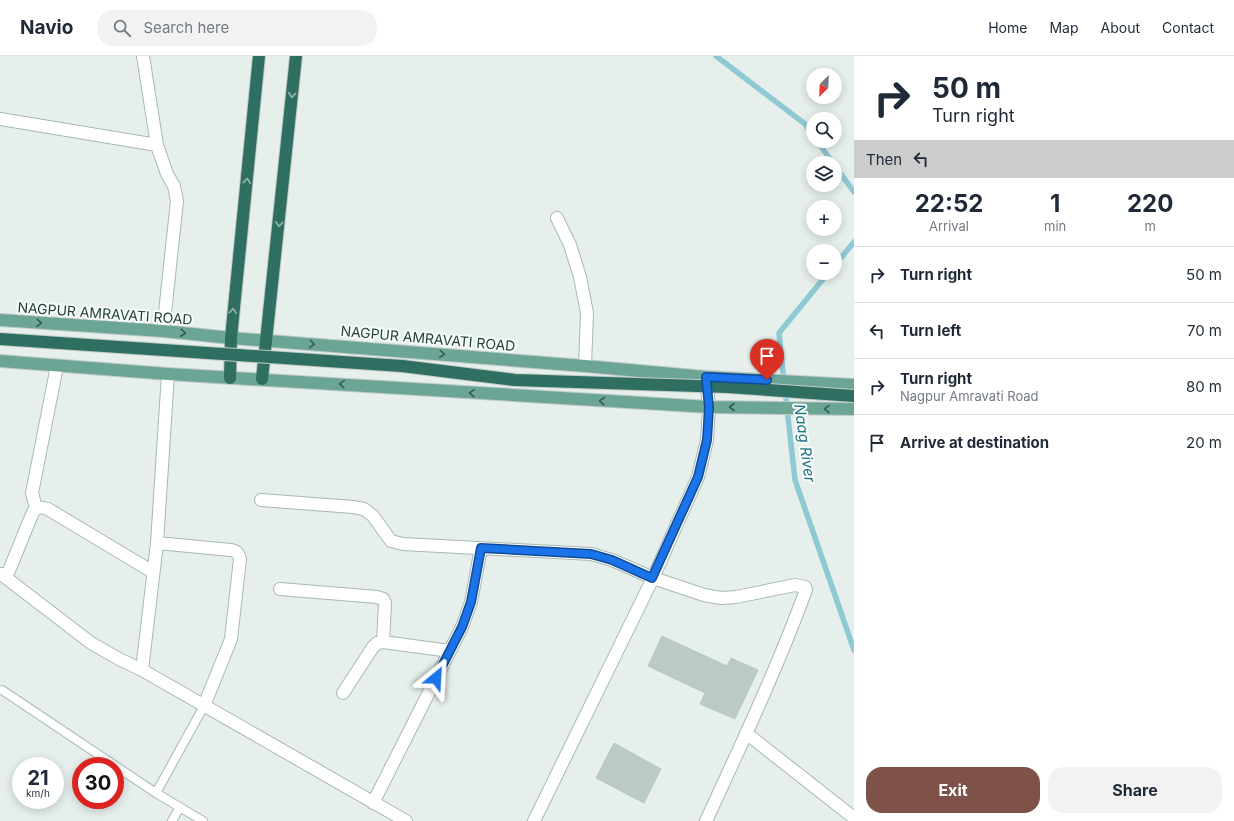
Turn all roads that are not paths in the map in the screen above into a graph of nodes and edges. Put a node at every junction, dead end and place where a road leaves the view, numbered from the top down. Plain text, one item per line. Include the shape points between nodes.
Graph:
1 (143, 56) edge
2 (259, 56) edge
3 (296, 56) edge
4 (0, 119) edge
5 (156, 145) junction
6 (556, 218) dead end
7 (0, 320) edge
8 (163, 331) junction
9 (230, 338) junction
10 (0, 339) edge
11 (267, 340) junction
12 (0, 361) edge
13 (57, 366) junction
14 (584, 366) junction
15 (168, 374) junction
16 (706, 377) junction
17 (230, 378) junction
18 (262, 380) junction
19 (854, 385) edge
20 (854, 396) edge
21 (709, 407) junction
22 (854, 409) edge
23 (261, 500) dead end
24 (36, 508) junction
25 (157, 543) junction
26 (481, 548) junction
27 (153, 572) junction
28 (3, 575) edge
29 (652, 578) junction
30 (280, 589) dead end
31 (382, 642) junction
32 (450, 651) junction
33 (142, 670) junction
34 (2, 690) dead end
35 (343, 693) dead end
36 (204, 706) junction
37 (746, 733) junction
38 (156, 793) junction
39 (373, 803) junction
40 (180, 808) junction
41 (854, 818) edge
42 (172, 821) edge
43 (203, 821) edge
44 (406, 821) edge
45 (534, 821) edge
46 (706, 821) edge

1 - 5 street
9 -> 2 highway
3 -> 11 highway
4 - 5 street
5 - 8 street via 174,186 177,201
6 - 14 street via 570,245 587,313
7 -> 8 main road, NAGPUR AMRAVATI ROAD
8 -> 9 main road, NAGPUR AMRAVATI ROAD
9 - 11 main road, NAGPUR AMRAVATI ROAD
9 - 17 highway
10 - 20 highway, bridge via 402,366 515,380 728,388
11 -> 14 main road, NAGPUR AMRAVATI ROAD
11 - 18 highway
12 - 13 main road
13 - 15 main road
13 - 24 street via 33,487
14 - 16 main road, NAGPUR AMRAVATI ROAD
15 - 17 main road
15 - 25 street
16 - 19 main road, NAGPUR AMRAVATI ROAD
16 - 21 street
17 - 18 main road
21 -> 18 main road
22 -> 21 main road
21 - 29 street via 707,440 698,477
23 - 26 street via 364,509 373,516 391,541
24 - 27 street via 48,509
24 - 28 street
25 - 27 street
25 - 36 street via 231,550 236,551 240,559 231,639
26 - 29 street via 591,554 612,560
26 - 32 street via 471,602
27 - 33 street
28 - 33 street via 91,643
29 - 37 street via 720,598 795,585 805,587 796,617
29 - 45 street
30 - 31 street via 377,596 383,599 385,602
31 - 32 street
31 - 35 street via 373,647
32 - 39 street
33 - 36 street
34 - 38 lane
36 - 38 lane
36 - 39 street
37 - 41 street
37 - 46 street
38 - 40 lane
39 - 44 street
40 - 42 lane
40 - 43 lane

